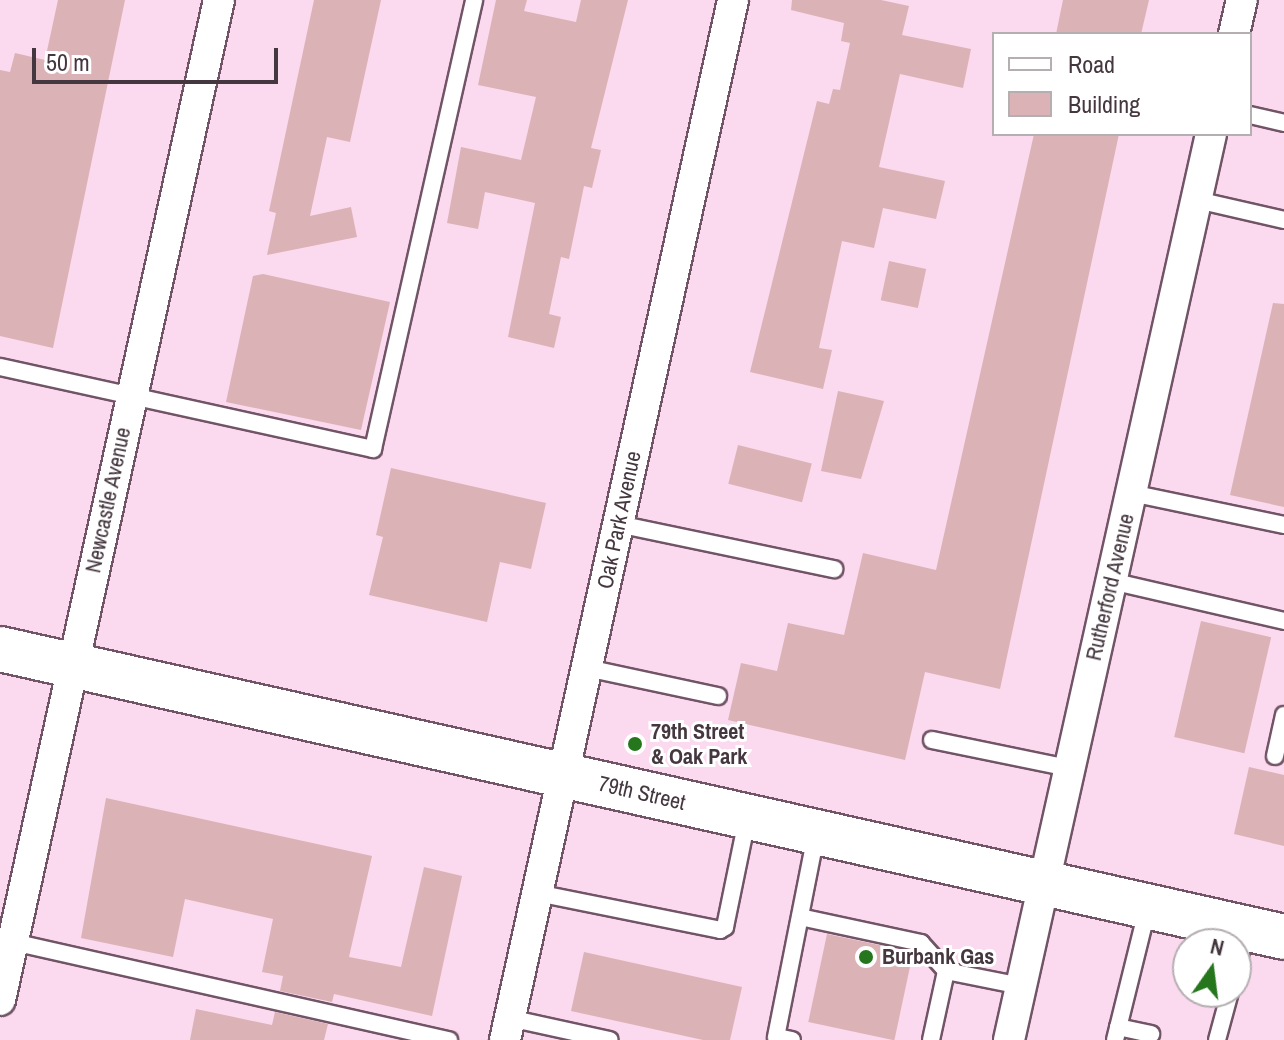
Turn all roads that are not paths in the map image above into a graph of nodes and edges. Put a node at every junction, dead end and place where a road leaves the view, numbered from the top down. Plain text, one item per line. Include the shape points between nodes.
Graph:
1 (219, 0) edge
2 (474, 0) edge
3 (733, 0) edge
4 (1242, 0) edge
5 (1234, 32) edge
6 (1252, 115) edge
7 (1284, 123) edge
8 (1211, 136) edge
9 (1197, 200) junction
10 (1284, 220) edge
11 (0, 367) edge
12 (130, 396) junction
13 (1131, 493) junction
14 (618, 524) junction
15 (1284, 525) edge
16 (834, 569) dead end
17 (1111, 581) junction
18 (1284, 621) edge
19 (0, 649) edge
20 (73, 665) junction
21 (587, 668) junction
22 (718, 696) dead end
23 (1284, 715) edge
24 (932, 740) dead end
25 (1275, 756) dead end
26 (1069, 768) junction
27 (563, 775) junction
28 (748, 816) junction
29 (817, 832) junction
30 (1043, 882) junction
31 (537, 893) junction
32 (1149, 906) junction
33 (800, 917) junction
34 (1266, 932) edge
35 (13, 942) junction
36 (1252, 950) edge
37 (946, 971) junction
38 (1021, 986) junction
39 (0, 1000) edge
40 (1226, 1008) edge
41 (507, 1029) edge
42 (1117, 1033) edge
43 (1151, 1034) dead end
44 (449, 1040) edge
45 (610, 1040) edge
46 (792, 1040) edge
47 (931, 1040) edge
48 (1009, 1040) edge
49 (1217, 1040) edge

1 - 12 street, Newcastle Avenue
2 - 12 lane via 373,449
3 - 14 street, Oak Park Avenue
4 - 5 street
6 - 7 lane
8 - 9 street, Rutherford Avenue
9 - 10 lane
9 - 13 street, Rutherford Avenue
11 - 12 lane
12 - 20 street, Newcastle Avenue
13 - 15 lane
13 - 17 street, Rutherford Avenue
14 - 16 lane
14 - 21 street, Oak Park Avenue
17 - 18 lane
17 - 26 street, Rutherford Avenue
19 - 20 main road, 79th Street
20 - 27 main road, 79th Street
20 - 35 street, Newcastle Avenue
21 - 22 lane
21 - 27 street, Oak Park Avenue
23 - 25 lane
24 - 26 lane
26 - 30 street, Rutherford Avenue
27 - 28 main road, 79th Street
27 - 31 street, Oak Park Avenue
28 - 29 main road, 79th Street
28 - 31 lane via 725,927 720,930
29 - 30 main road, 79th Street
29 - 33 lane
30 - 32 main road, 79th Street
30 - 38 street, Rutherford Avenue
31 - 41 street, Oak Park Avenue
32 - 34 main road, 79th Street
32 - 42 lane
33 - 37 lane via 921,943
33 - 46 lane via 776,1037
34 - 36 lane
35 - 39 street, Newcastle Avenue
35 - 44 lane
37 - 38 lane
37 - 47 lane
38 - 48 street, Rutherford Avenue
40 - 49 lane
41 - 45 lane
42 - 43 lane

